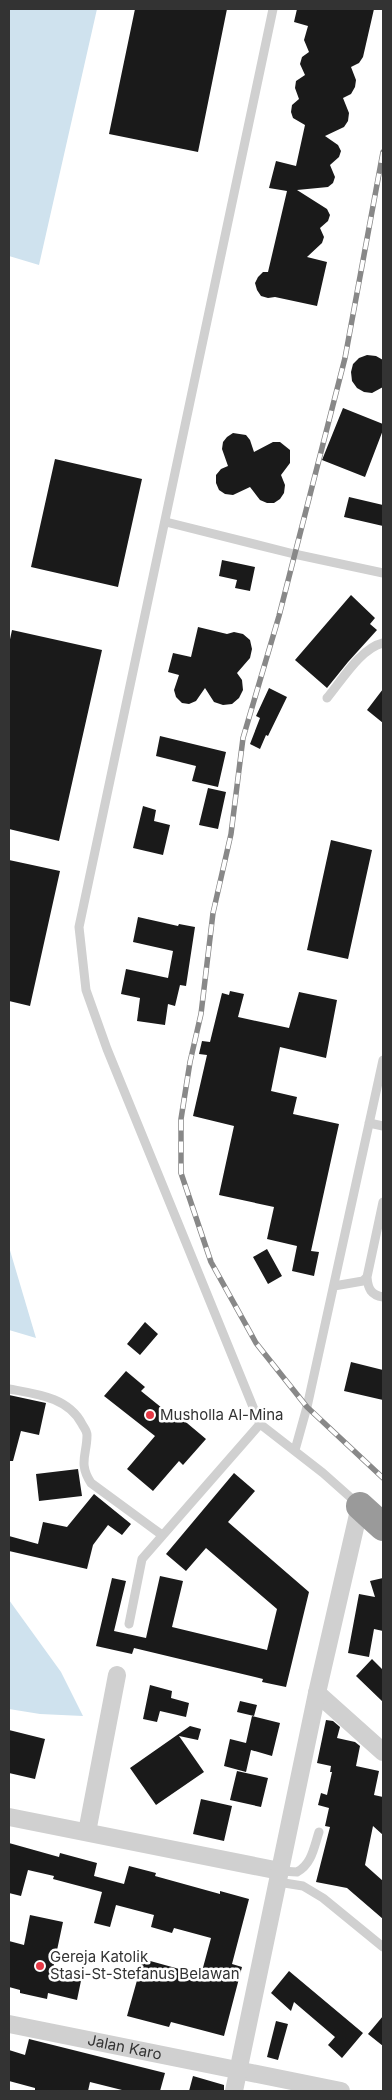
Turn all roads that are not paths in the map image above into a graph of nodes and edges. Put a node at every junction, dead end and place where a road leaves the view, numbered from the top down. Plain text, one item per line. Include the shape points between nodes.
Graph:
1 (273, 9) edge
2 (166, 522) junction
3 (383, 573) edge
4 (383, 643) edge
5 (327, 698) dead end
6 (383, 1060) edge
7 (370, 1123) junction
8 (383, 1126) edge
9 (383, 1202) edge
10 (367, 1277) junction
11 (334, 1286) junction
12 (383, 1297) edge
13 (9, 1389) edge
14 (260, 1424) junction
15 (295, 1450) junction
16 (360, 1506) junction
17 (383, 1527) edge
18 (162, 1535) junction
19 (129, 1624) dead end
20 (117, 1675) dead end
21 (317, 1693) junction
22 (383, 1752) edge
23 (9, 1817) edge
24 (87, 1832) junction
25 (319, 1832) dead end
26 (279, 1876) junction
27 (383, 1947) edge
28 (9, 2024) edge
29 (239, 2070) junction
30 (234, 2091) edge
31 (341, 2091) edge

1 - 2 lane
2 - 3 lane
2 - 14 lane via 79,927 86,990 101,1032
4 - 5 lane via 365,652
6 - 7 lane
7 - 8 lane
7 - 11 lane
9 - 10 lane
10 - 11 lane via 363,1281
10 - 12 lane via 371,1292
11 - 15 lane
13 - 18 lane via 46,1395 78,1416 87,1432 84,1473 91,1483
14 - 15 lane
14 - 18 lane
15 - 16 lane
16 - 17 highway
16 - 21 street
18 - 19 lane via 142,1559
20 - 24 street
21 - 22 street
21 - 26 street
23 - 24 street
24 - 26 street
25 - 26 lane via 310,1861 297,1872
26 - 27 lane via 323,1898
26 - 29 street
28 - 29 street, Jalan Karo
29 - 30 street
29 - 31 street, Jalan Karo

